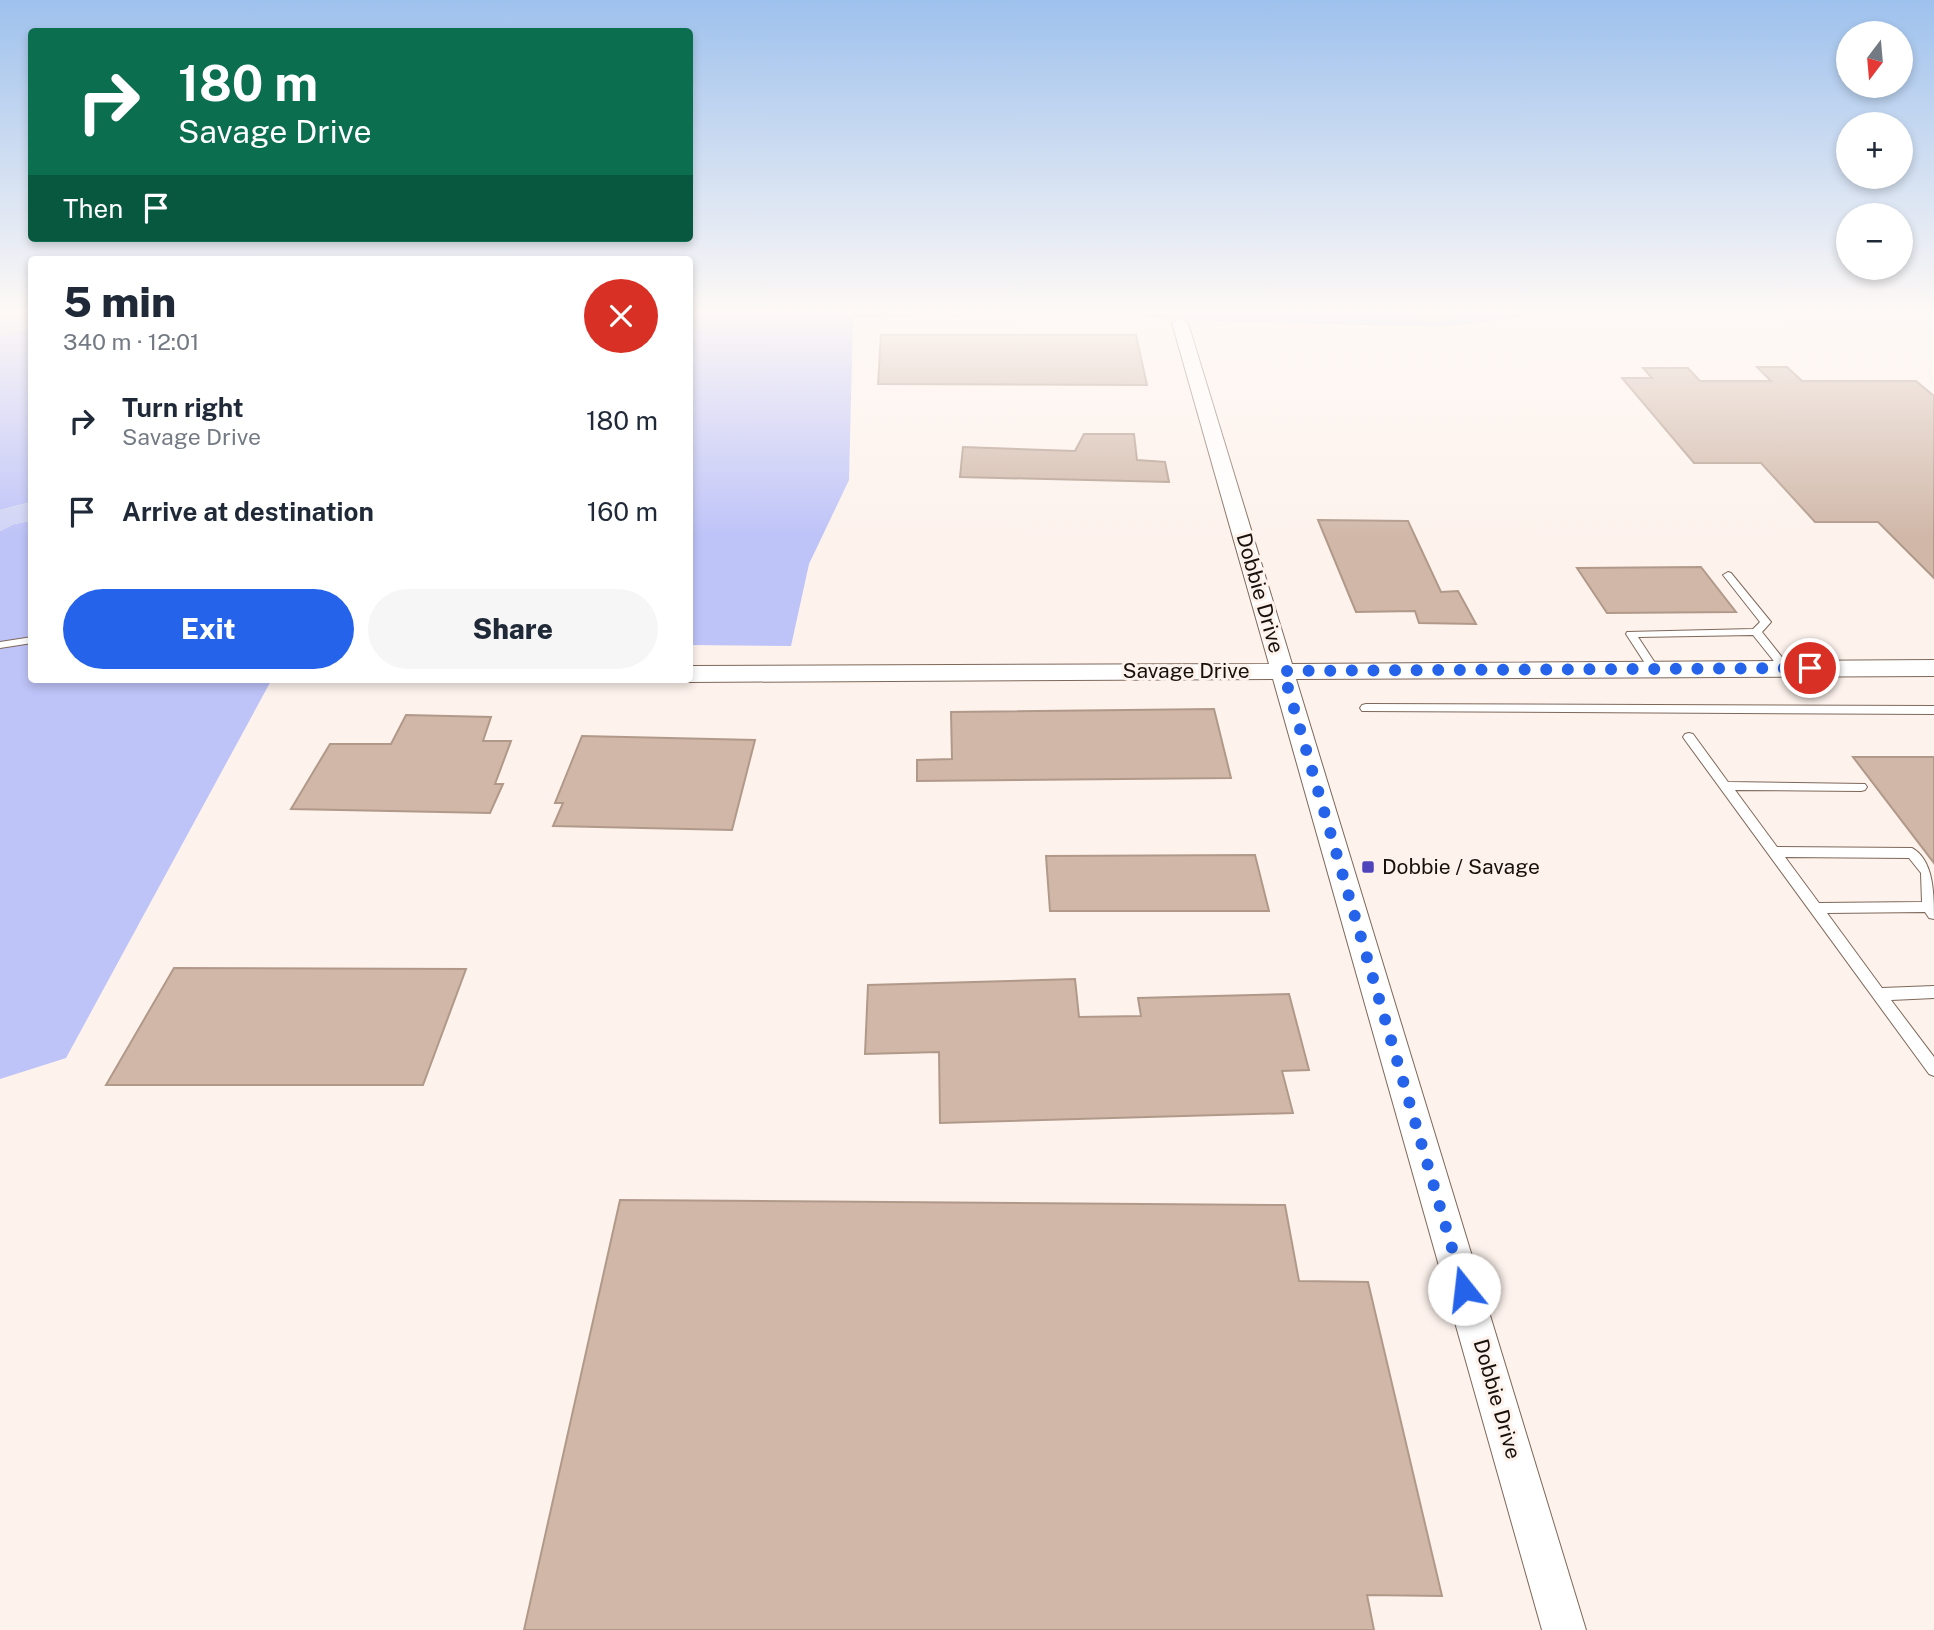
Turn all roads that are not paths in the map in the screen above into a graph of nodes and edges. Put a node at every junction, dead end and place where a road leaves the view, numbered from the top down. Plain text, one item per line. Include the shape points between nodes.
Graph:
1 (1199, 386) edge
2 (1728, 575) dead end
3 (1755, 632) junction
4 (28, 641) edge
5 (0, 645) edge
6 (1785, 668) junction
7 (1934, 668) edge
8 (1654, 669) junction
9 (1283, 671) junction
10 (693, 674) edge
11 (1366, 708) dead end
12 (1934, 710) edge
13 (1689, 737) dead end
14 (1727, 786) junction
15 (1861, 787) dead end
16 (1775, 852) junction
17 (1816, 908) junction
18 (1931, 911) edge
19 (1934, 992) edge
20 (1879, 993) junction
21 (1934, 1069) edge
22 (1564, 1630) edge

1 - 9 street, Dobbie Drive
2 - 3 lane via 1766,622
3 - 6 lane
3 - 8 lane via 1631,634
4 - 5 lane
6 - 7 street, Savage Drive
6 - 8 street, Savage Drive
8 - 9 street, Savage Drive
9 - 10 street, Savage Drive
9 - 22 street, Dobbie Drive
11 - 12 lane
13 - 14 lane
14 - 15 lane
14 - 16 lane
16 - 17 lane
16 - 18 lane via 1912,853 1927,872
17 - 18 lane
17 - 20 lane
19 - 20 lane
20 - 21 lane

